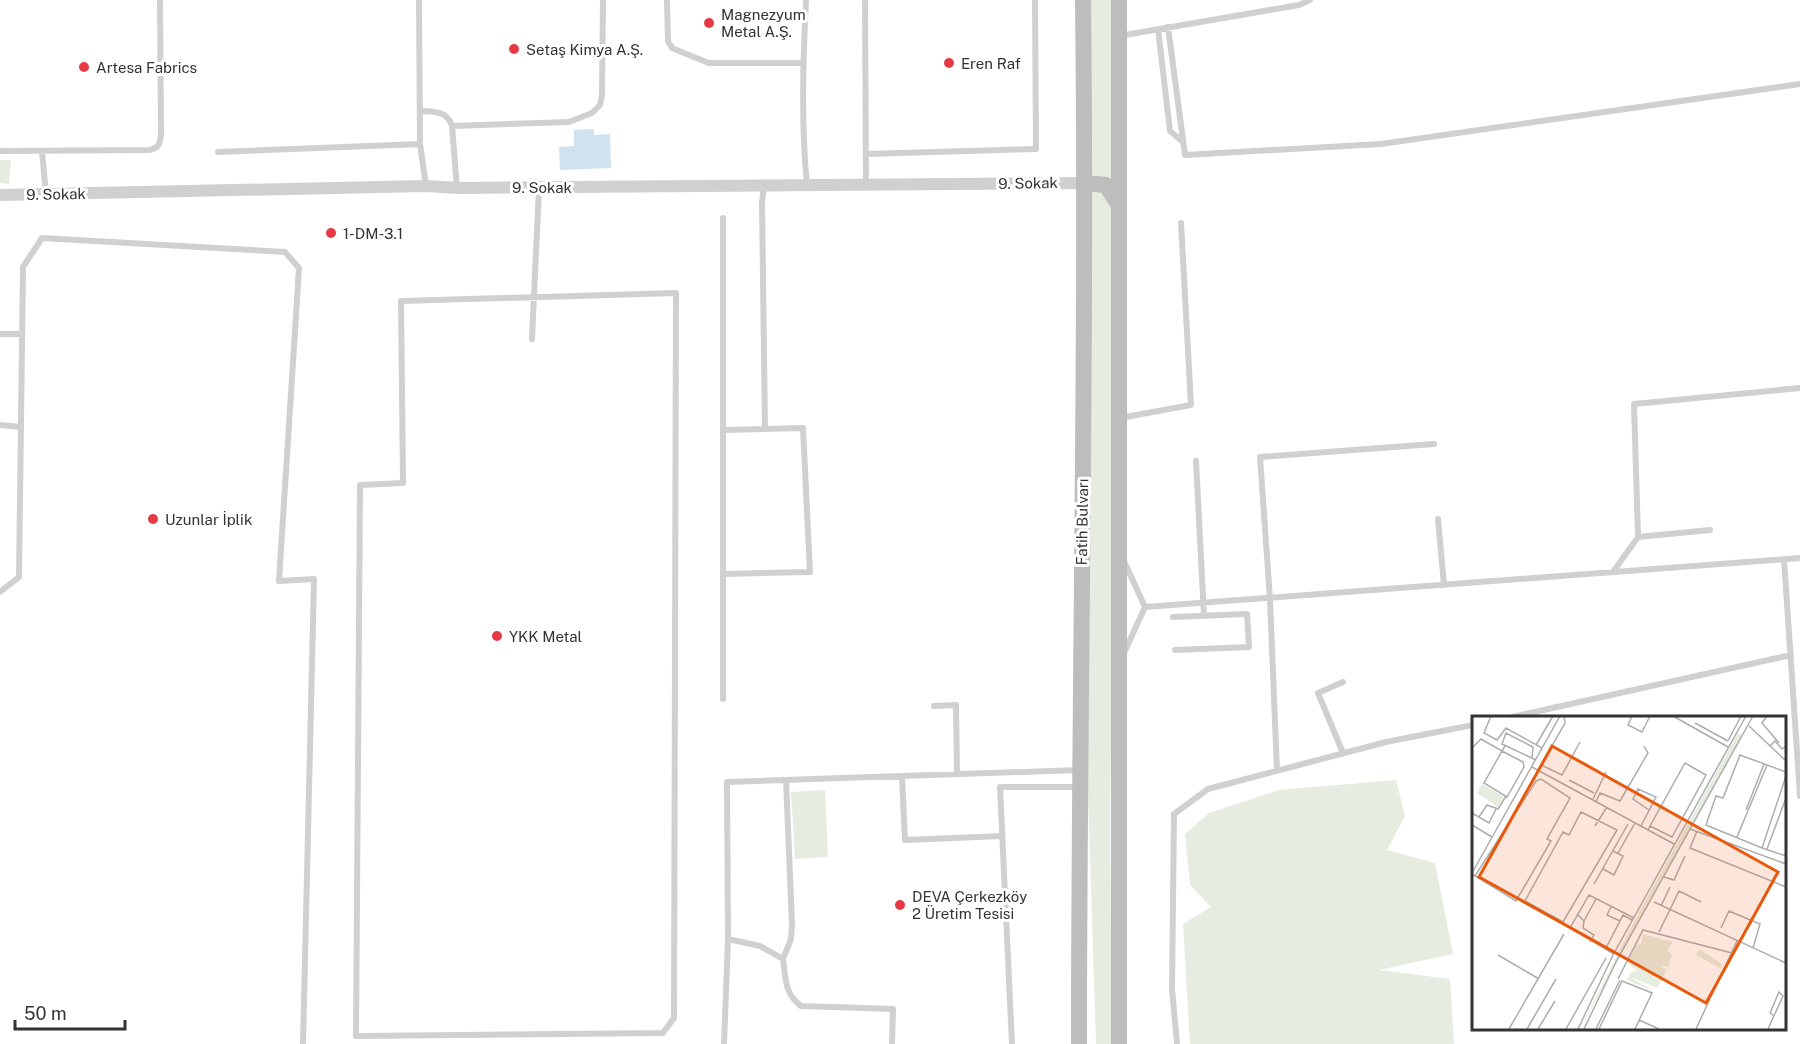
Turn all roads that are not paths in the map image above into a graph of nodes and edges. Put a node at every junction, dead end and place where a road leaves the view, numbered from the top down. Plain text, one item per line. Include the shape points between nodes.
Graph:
1 (160, 0) edge
2 (419, 0) edge
3 (603, 0) edge
4 (667, 0) edge
5 (806, 0) edge
6 (865, 0) edge
7 (1035, 0) edge
8 (1083, 0) edge
9 (1119, 0) edge
10 (1310, 0) edge
11 (1168, 27) junction
12 (1158, 29) junction
13 (1119, 36) junction
14 (803, 63) junction
15 (1800, 84) edge
16 (420, 111) junction
17 (452, 126) junction
18 (1183, 142) junction
19 (420, 144) junction
20 (0, 150) edge
21 (42, 151) junction
22 (219, 152) dead end
23 (866, 154) junction
24 (1085, 183) junction
25 (866, 185) junction
26 (426, 186) junction
27 (764, 186) junction
28 (807, 186) junction
29 (539, 187) junction
30 (457, 188) junction
31 (46, 194) junction
32 (0, 195) edge
33 (1119, 206) junction
34 (723, 218) dead end
35 (1181, 223) dead end
36 (534, 297) junction
37 (0, 334) edge
38 (22, 334) junction
39 (532, 339) dead end
40 (1800, 388) edge
41 (1119, 418) junction
42 (0, 425) edge
43 (21, 426) junction
44 (765, 429) junction
45 (723, 430) junction
46 (1434, 444) dead end
47 (1196, 461) dead end
48 (1438, 519) dead end
49 (1710, 530) dead end
50 (1638, 537) junction
51 (1119, 550) junction
52 (1800, 558) edge
53 (1784, 559) junction
54 (1613, 572) junction
55 (723, 574) junction
56 (1444, 585) junction
57 (0, 592) edge
58 (1270, 599) junction
59 (1203, 603) junction
60 (1145, 607) junction
61 (1204, 616) junction
62 (1173, 617) dead end
63 (1175, 650) dead end
64 (1791, 655) junction
65 (1119, 664) junction
66 (1343, 682) dead end
67 (723, 699) dead end
68 (934, 706) dead end
69 (1516, 716) edge
70 (1472, 725) edge
71 (1343, 753) junction
72 (1276, 771) junction
73 (957, 774) junction
74 (903, 776) junction
75 (1079, 778) junction
76 (786, 780) junction
77 (1800, 796) edge
78 (1002, 836) junction
79 (728, 939) junction
80 (783, 959) junction
81 (303, 1044) edge
82 (724, 1044) edge
83 (892, 1044) edge
84 (1012, 1044) edge
85 (1079, 1044) edge
86 (1119, 1044) edge
87 (1177, 1044) edge

1 - 21 lane via 160,144 149,150
2 - 16 lane
3 - 17 lane via 602,95 600,105 592,113 569,122
4 - 14 lane via 672,48 709,63
5 - 14 lane
6 - 23 lane
7 - 23 lane via 1036,148
8 - 24 main road, Fatih Bulvarı
9 - 13 main road
10 - 11 lane
11 - 12 lane
11 - 18 lane
12 - 13 lane
12 - 18 lane via 1170,131
13 - 33 main road
14 - 28 lane
15 - 18 lane via 1382,144 1185,155
16 - 17 lane via 447,115
16 - 19 lane
17 - 30 lane
19 - 22 lane
19 - 26 lane
20 - 21 lane
21 - 31 lane
23 - 25 lane
24 - 25 street, 9. Sokak
24 - 33 main road via 1106,185
24 - 75 main road, Fatih Bulvarı
25 - 28 street, 9. Sokak
26 - 30 street, 9. Sokak
26 - 31 street, 9. Sokak
27 - 28 street, 9. Sokak
27 - 29 street, 9. Sokak
27 - 44 lane
29 - 30 street, 9. Sokak
29 - 36 lane
31 - 32 street, 9. Sokak
33 - 41 main road
34 - 45 lane
35 - 41 lane via 1191,405
36 - 36 lane via 400,301 404,483 360,485 356,1036 663,1033 674,1018 676,293
36 - 39 lane
37 - 38 lane
38 - 43 lane
38 - 81 lane via 23,267 42,238 285,252 299,268 279,581 314,579
40 - 50 lane via 1634,404
41 - 51 main road
42 - 43 lane
43 - 57 lane via 18,577
44 - 45 lane
44 - 55 lane via 803,428 810,572
45 - 55 lane
46 - 58 lane via 1260,457
47 - 59 lane
48 - 56 lane
49 - 50 lane
50 - 54 lane
51 - 60 lane
51 - 65 main road
52 - 53 lane
53 - 54 lane
53 - 64 lane
54 - 56 lane
55 - 67 lane
56 - 58 lane
58 - 59 lane
58 - 72 lane
59 - 60 lane
59 - 61 lane
60 - 65 lane
61 - 62 lane
61 - 63 lane via 1247,614 1249,647
64 - 69 lane
64 - 77 lane
65 - 86 main road
66 - 71 lane via 1318,693
68 - 73 lane via 956,705
70 - 71 lane
71 - 72 lane
72 - 87 lane via 1208,789 1174,814 1172,989
73 - 74 lane
73 - 75 lane
74 - 76 lane
74 - 78 lane via 905,840
75 - 78 lane via 1000,787
75 - 85 main road, Fatih Bulvarı
76 - 79 lane via 727,782
76 - 80 lane via 792,924
78 - 84 lane
79 - 80 lane via 760,946
79 - 82 lane
80 - 83 lane via 787,989 801,1006 893,1009

